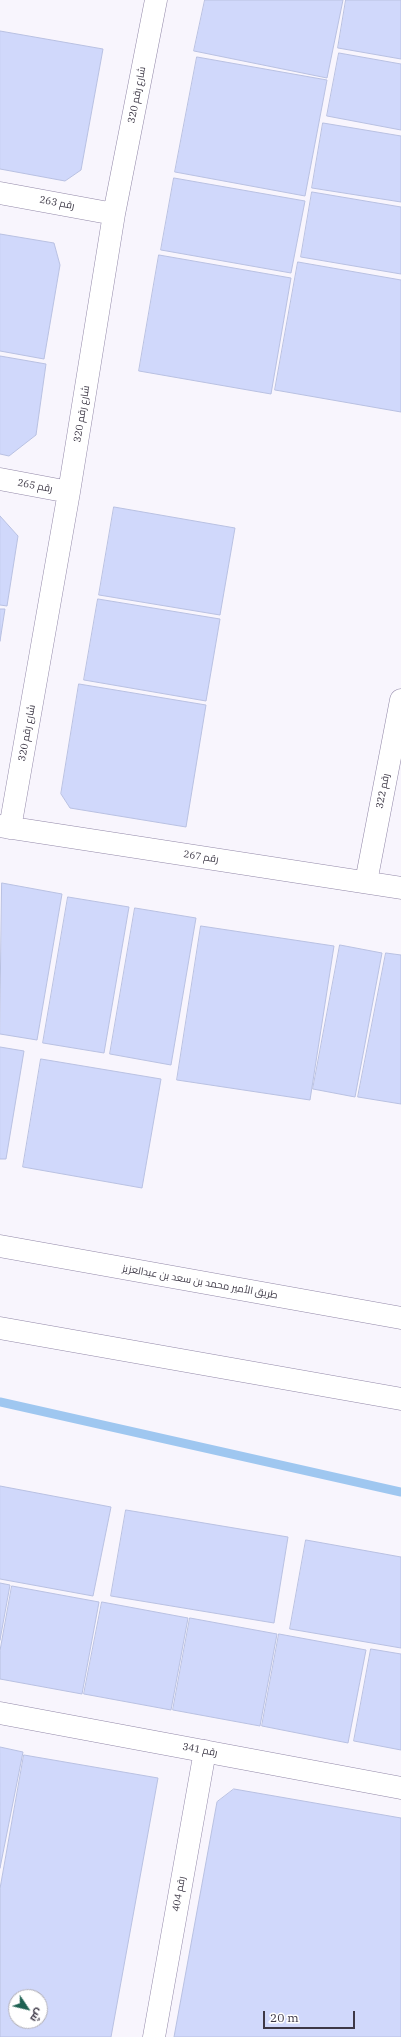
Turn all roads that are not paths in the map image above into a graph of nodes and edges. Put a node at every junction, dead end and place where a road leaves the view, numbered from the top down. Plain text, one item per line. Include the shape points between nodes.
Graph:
1 (156, 0) edge
2 (0, 193) edge
3 (114, 214) junction
4 (0, 479) edge
5 (69, 492) junction
6 (401, 700) edge
7 (5, 827) edge
8 (366, 882) junction
9 (401, 888) edge
10 (0, 1246) edge
11 (401, 1318) edge
12 (0, 1328) edge
13 (401, 1399) edge
14 (0, 1713) edge
15 (205, 1751) junction
16 (401, 1788) edge
17 (154, 2037) edge

1 - 3 street, شارع رقم 320
2 - 3 street, رقم 263
3 - 5 street, شارع رقم 320
4 - 5 street, رقم 265
5 - 7 street, شارع رقم 320
6 - 8 street, رقم 322
7 - 8 street, رقم 267
8 - 9 street, رقم 267
10 - 11 street, طريق الأمير محمد بن سعد بن عبدالعزيز
12 - 13 street
14 - 15 street, رقم 341
15 - 16 street, رقم 341
15 - 17 street, رقم 404

